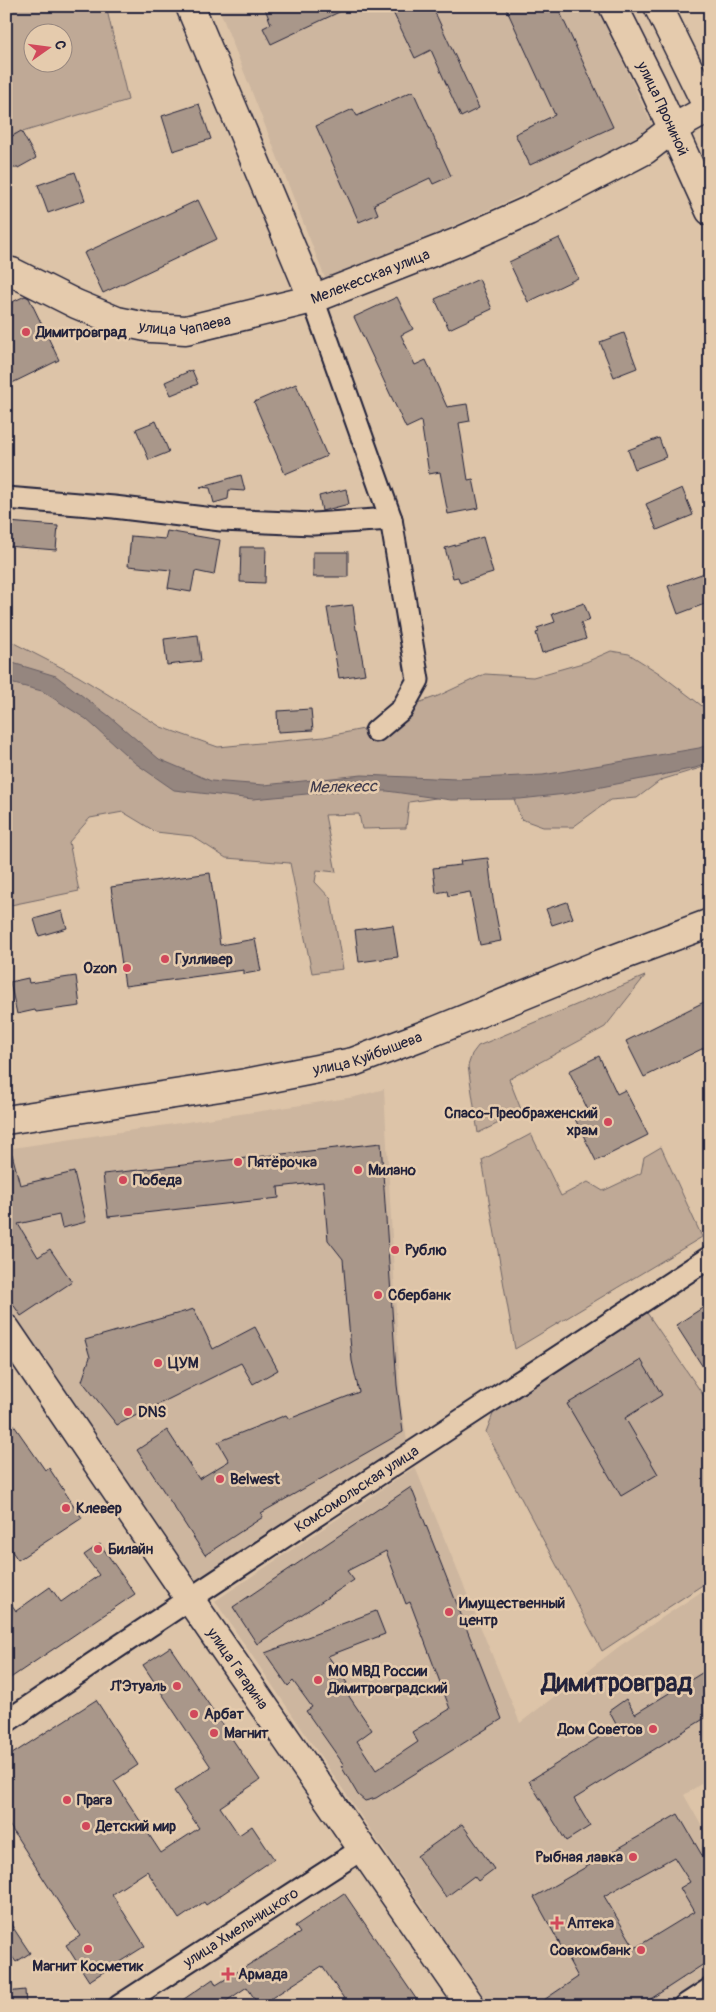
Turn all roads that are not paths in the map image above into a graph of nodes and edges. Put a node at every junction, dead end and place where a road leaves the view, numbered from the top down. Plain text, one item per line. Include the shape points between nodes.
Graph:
1 (190, 6) edge
2 (613, 6) edge
3 (658, 6) edge
4 (709, 110) edge
5 (672, 129) junction
6 (710, 211) edge
7 (6, 271) edge
8 (313, 298) junction
9 (6, 498) edge
10 (391, 519) junction
11 (376, 731) dead end
12 (710, 923) edge
13 (6, 1120) edge
14 (710, 1257) edge
15 (6, 1329) edge
16 (189, 1598) junction
17 (6, 1722) edge
18 (362, 1849) junction
19 (710, 1989) edge
20 (120, 2006) edge
21 (471, 2006) edge
22 (684, 2006) edge

1 - 8 main road, Мелекесская улица
2 - 5 main road, улица Прониной
3 - 4 main road
4 - 5 main road, Мелекесская улица
5 - 6 main road, улица Прониной
5 - 8 main road, Мелекесская улица via 645,150 528,211
7 - 8 main road, улица Чапаева via 117,321 151,328 186,330
8 - 10 street
9 - 10 street via 221,520 314,524
10 - 11 street via 418,680 402,709
12 - 13 main road, улица Куйбышева via 353,1062 246,1083
14 - 16 street, Комсомольская улица
15 - 16 main road, улица Гагарина
16 - 17 street, Комсомольская улица
16 - 18 main road, улица Гагарина
18 - 20 street, улица Хмельницкого
18 - 21 main road, улица Гагарина
19 - 22 street

